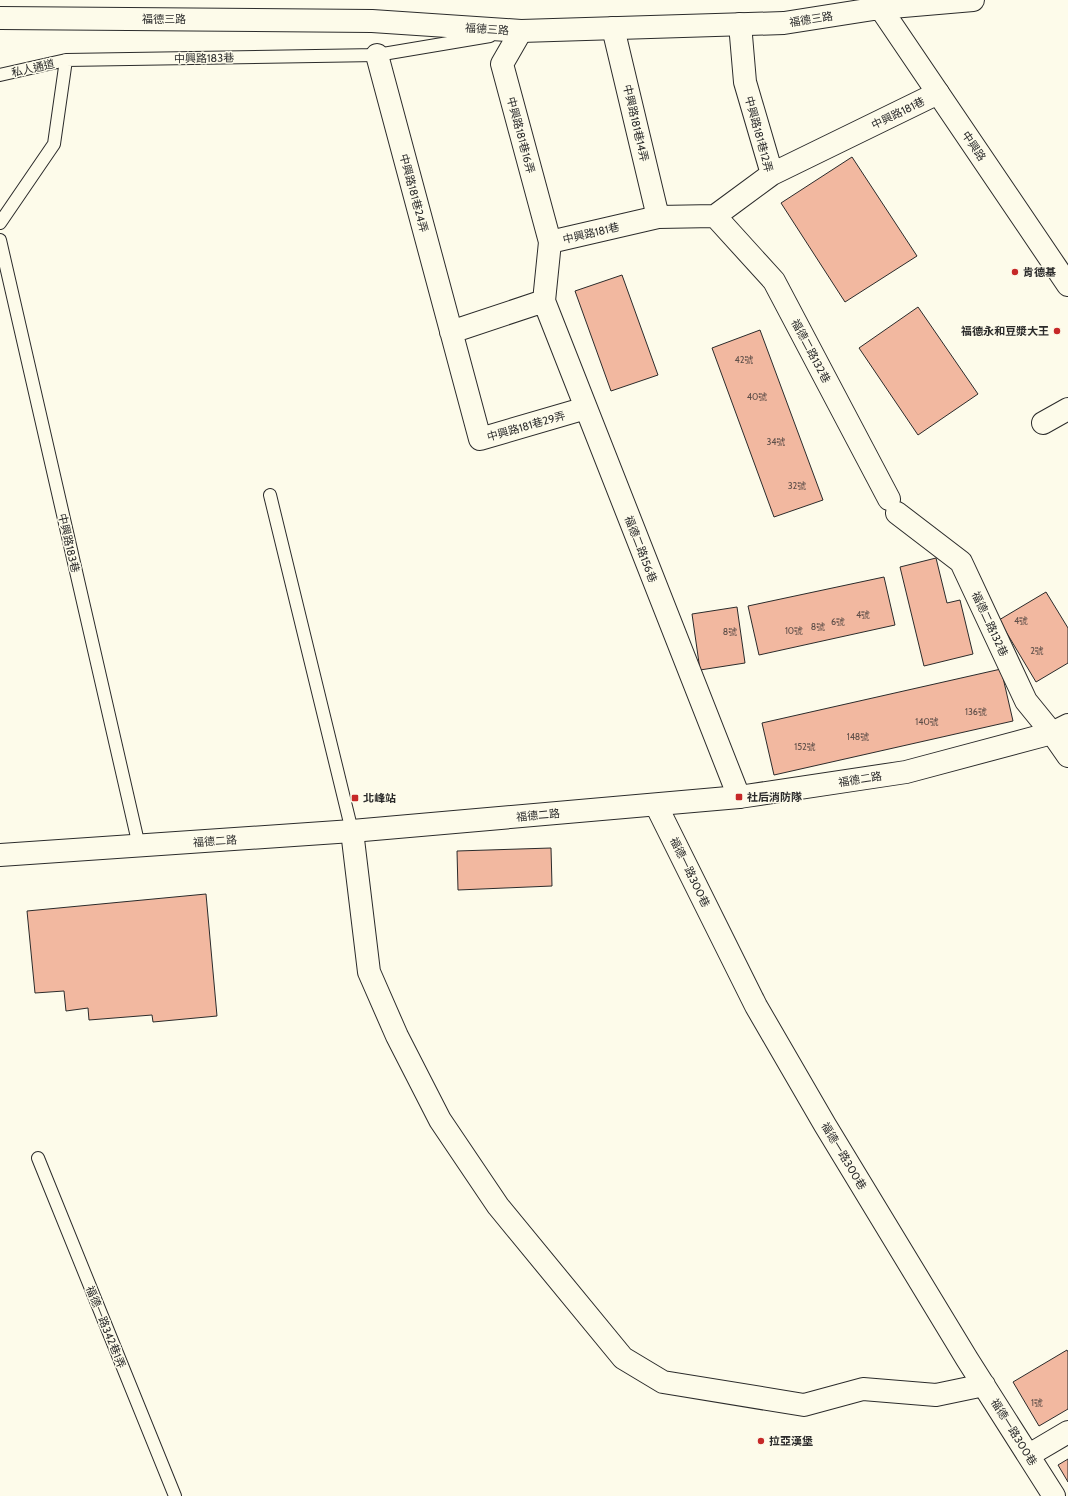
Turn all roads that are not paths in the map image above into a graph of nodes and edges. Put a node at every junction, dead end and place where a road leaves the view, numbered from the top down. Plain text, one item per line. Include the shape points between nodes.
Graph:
1 (973, 0) edge
2 (877, 4) edge
3 (0, 18) edge
4 (740, 24) junction
5 (613, 28) junction
6 (520, 31) junction
7 (377, 55) junction
8 (66, 60) junction
9 (0, 76) edge
10 (938, 93) junction
11 (772, 174) junction
12 (716, 216) junction
13 (658, 217) junction
14 (0, 223) edge
15 (0, 240) edge
16 (550, 242) junction
17 (1068, 285) edge
18 (544, 301) junction
19 (452, 332) junction
20 (586, 408) junction
21 (1068, 409) edge
22 (1043, 422) dead end
23 (270, 495) dead end
24 (1060, 729) edge
25 (1068, 756) edge
26 (739, 797) junction
27 (656, 805) junction
28 (352, 831) junction
29 (139, 846) junction
30 (0, 855) edge
31 (38, 1158) dead end
32 (984, 1385) junction
33 (1068, 1432) edge
34 (1029, 1455) junction
35 (175, 1496) edge
36 (1054, 1496) edge

1 - 2 street, 福德三路
2 - 4 street, 福德三路 via 784,23
2 - 10 street, 中興路
3 - 6 street, 福德三路 via 372,20
4 - 5 street, 福德三路
4 - 11 street, 中興路181巷12弄 via 745,82
5 - 6 street, 福德三路
5 - 13 street, 中興路181巷14弄
6 - 7 lane, 中興路183巷
6 - 16 street, 中興路181巷16弄 via 502,64
7 - 8 lane, 中興路183巷
7 - 19 street, 中興路181巷24弄
8 - 9 lane, 私人通道
8 - 14 lane via 54,144
10 - 11 street, 中興路181巷
10 - 17 street, 中興路
11 - 12 street, 中興路181巷12弄
12 - 13 street, 中興路181巷
12 - 24 street, 福德二路132巷 via 774,281 893,506 961,562 1026,701
13 - 16 street, 中興路181巷
15 - 29 lane, 中興路183巷
16 - 18 street, 中興路181巷
18 - 19 street
18 - 20 street, 福德二路156巷
19 - 20 street, 中興路181巷29弄 via 480,439
20 - 26 street, 福德二路156巷
21 - 22 street
23 - 28 lane
24 - 25 street, 福德二路132巷
24 - 26 street, 福德二路 via 906,772
26 - 27 street, 福德二路
27 - 28 street, 福德二路
27 - 32 street, 福德一路300巷 via 756,1006 829,1132
28 - 29 street, 福德二路
28 - 32 street via 369,972 400,1044 440,1120 498,1206 623,1358 663,1382 804,1405 863,1389 936,1396
29 - 30 street, 福德二路
31 - 35 lane, 福德一路342巷1弄
32 - 34 street, 福德一路300巷
33 - 34 street
34 - 36 street, 福德一路300巷

